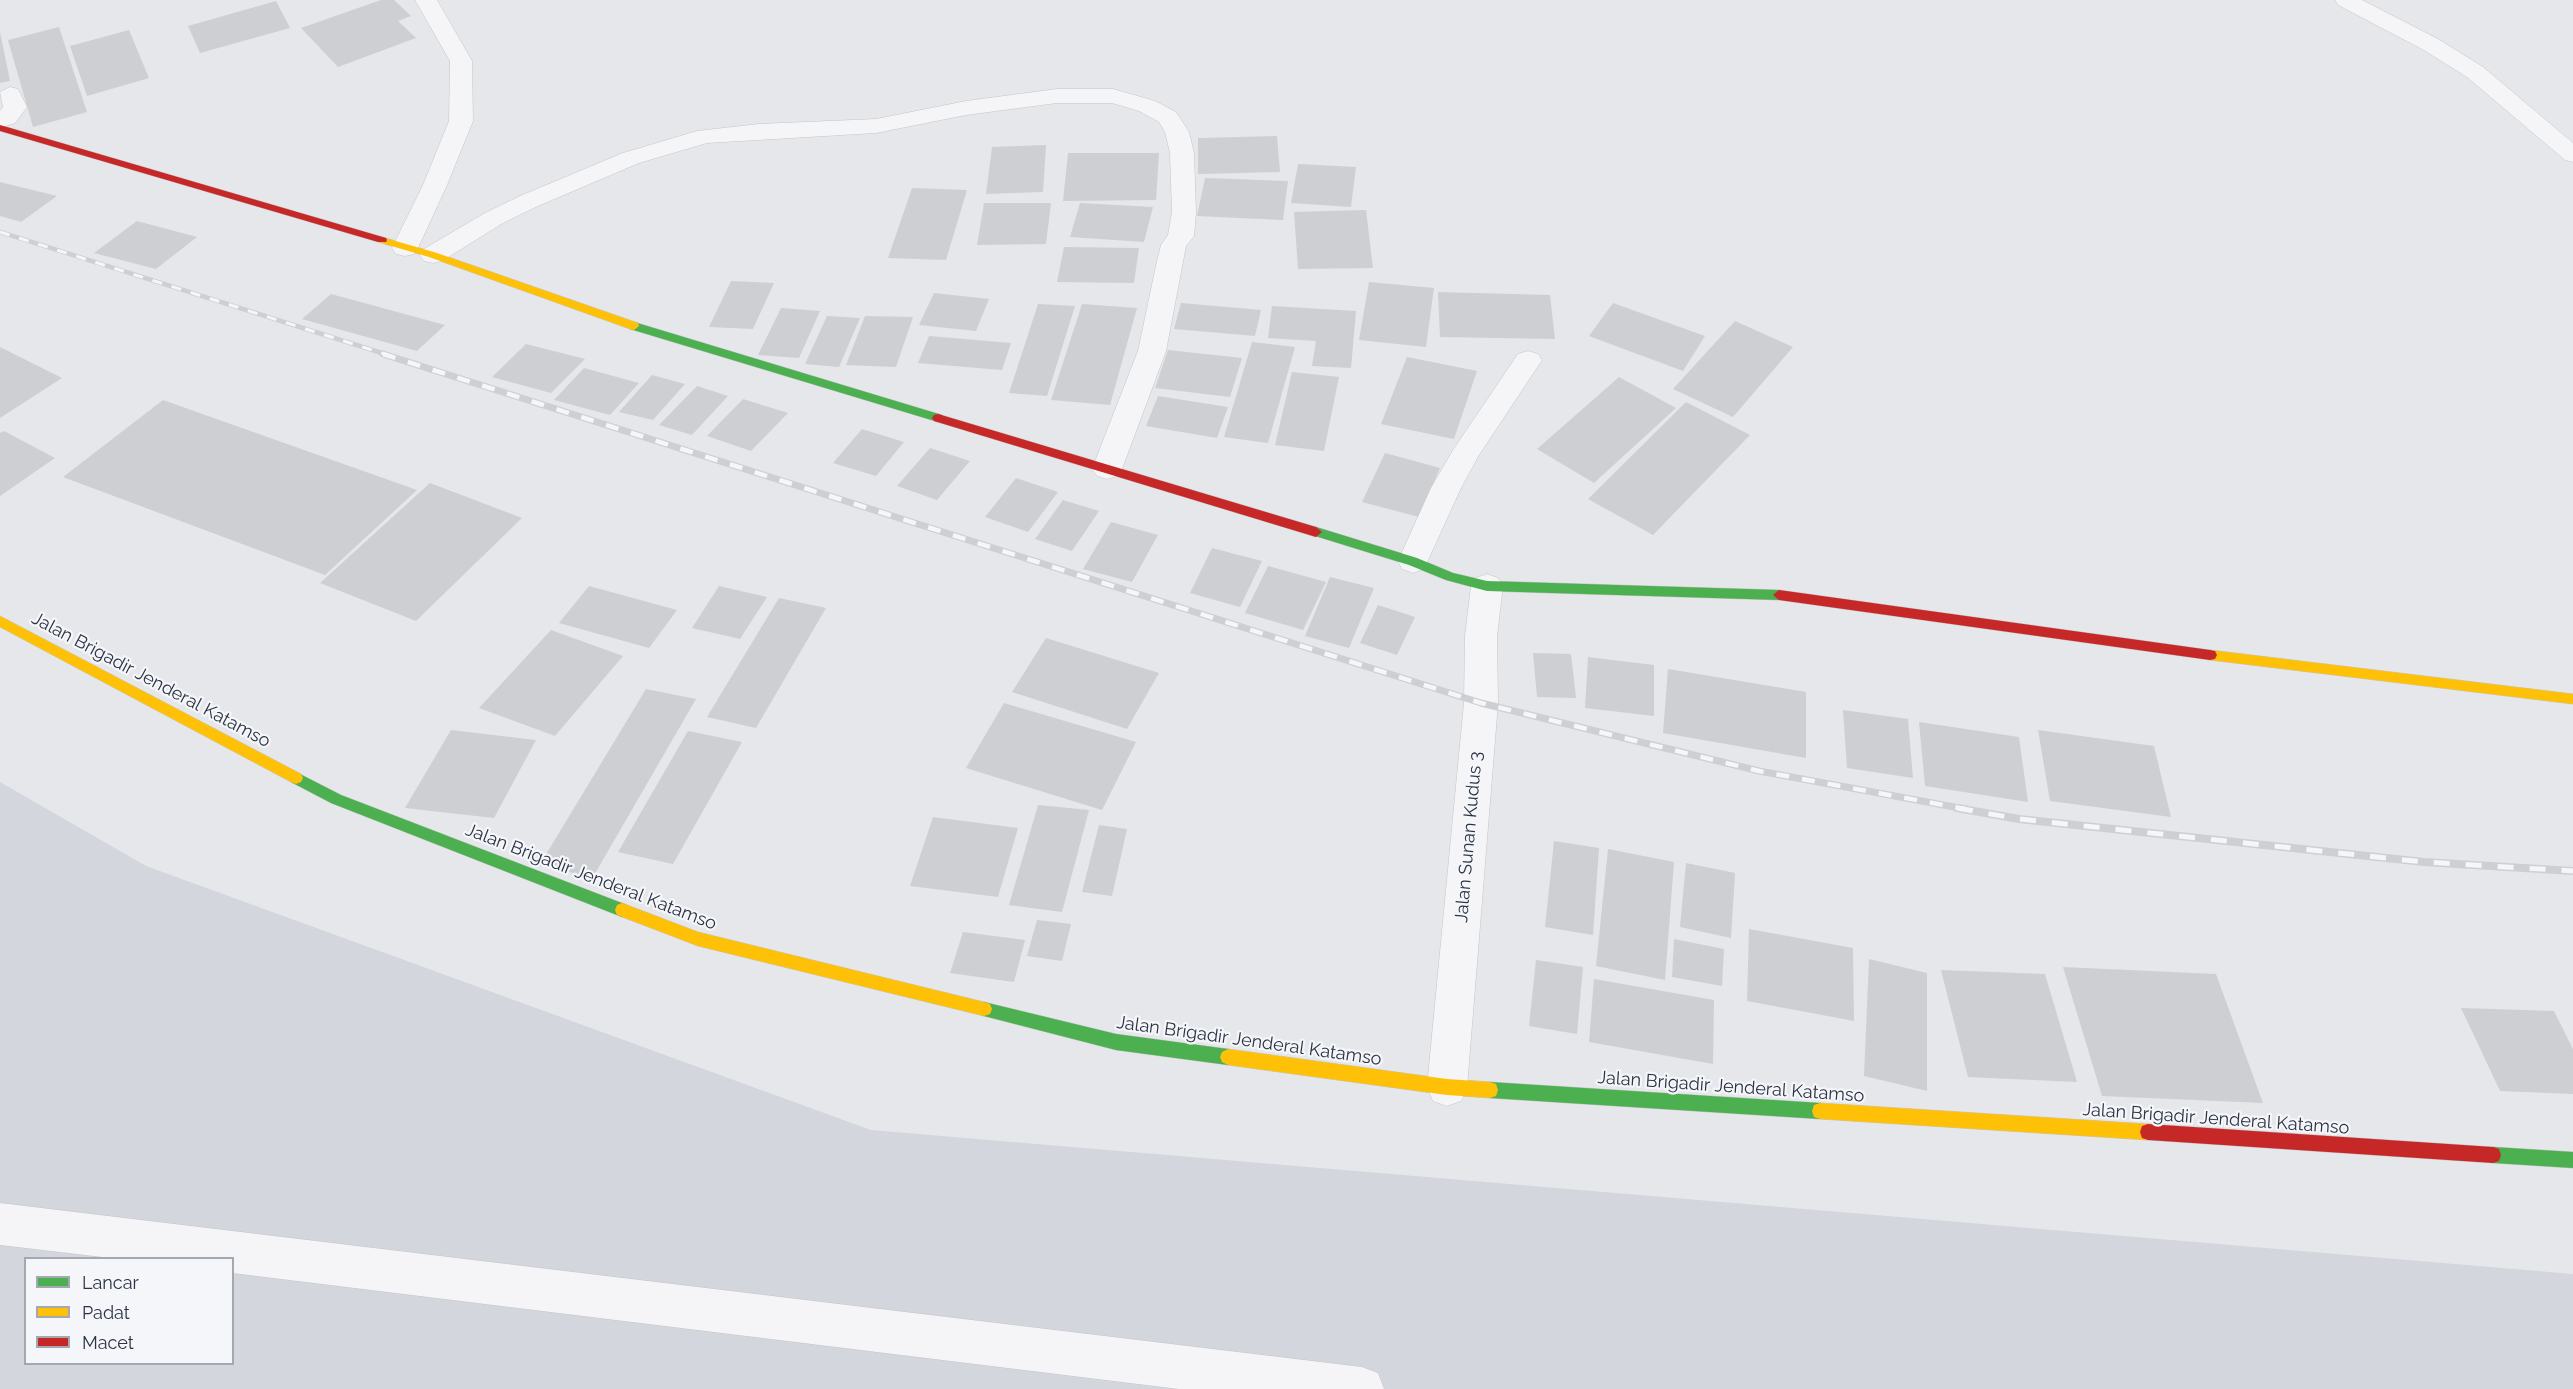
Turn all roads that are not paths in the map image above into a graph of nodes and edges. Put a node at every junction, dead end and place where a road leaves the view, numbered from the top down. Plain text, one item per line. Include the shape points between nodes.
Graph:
1 (426, 0) edge
2 (2346, 0) edge
3 (10, 94) dead end
4 (0, 121) edge
5 (0, 128) edge
6 (2573, 155) edge
7 (405, 248) junction
8 (433, 255) junction
9 (1528, 360) dead end
10 (1107, 469) junction
11 (1413, 561) junction
12 (1487, 586) junction
13 (0, 621) edge
14 (2573, 699) edge
15 (1447, 1087) junction
16 (2573, 1160) edge
17 (0, 1224) edge
18 (1362, 1389) edge

1 - 7 street via 461,61 461,121
2 - 6 street via 2475,72
3 - 4 street via 15,107
5 - 7 main road
7 - 8 main road
8 - 10 main road via 657,334
8 - 10 street via 529,201 631,158 705,136 876,126 966,108 1057,96 1113,96 1147,106 1168,117 1177,132 1182,153 1184,212 1152,351
9 - 11 street via 1467,450
10 - 11 main road
11 - 12 main road via 1450,577
12 - 14 main road via 1775,594 2290,666
12 - 15 street, Jalan Sunan Kudus 3 via 1481,636 1481,703
13 - 15 main road, Jalan Brigadir Jenderal Katamso via 336,799 698,939 1116,1042
15 - 16 main road, Jalan Brigadir Jenderal Katamso
17 - 18 street

